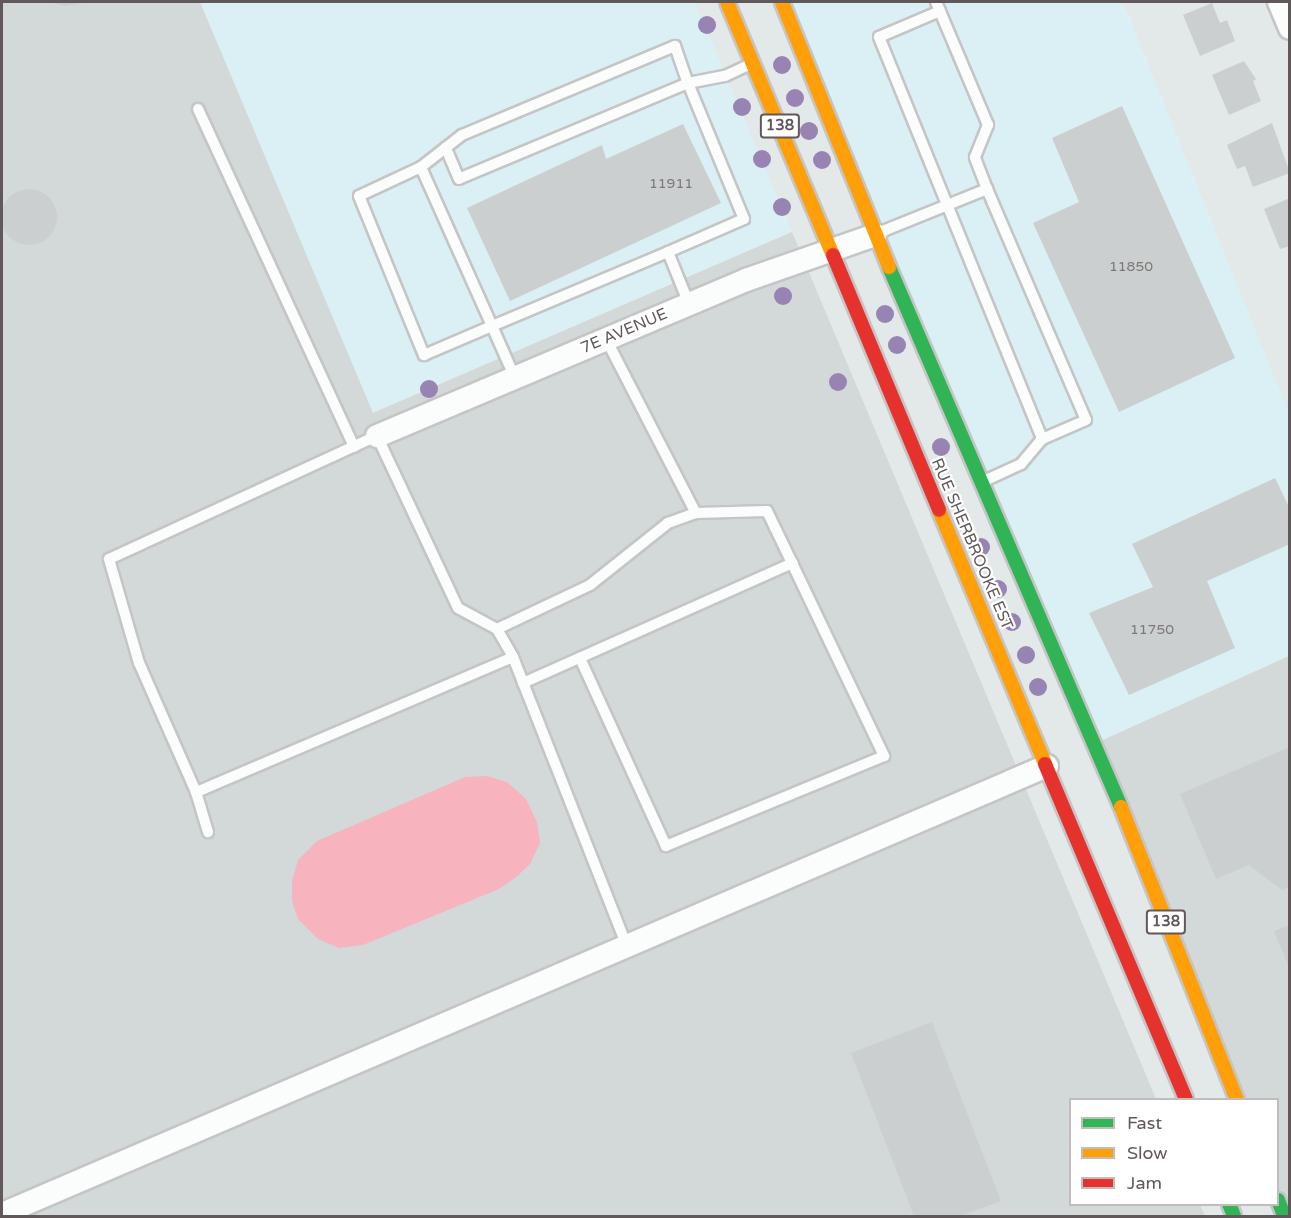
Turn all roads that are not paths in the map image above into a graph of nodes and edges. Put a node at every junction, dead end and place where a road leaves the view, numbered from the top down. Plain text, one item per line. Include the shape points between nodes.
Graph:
1 (727, 2) edge
2 (782, 2) edge
3 (1279, 2) edge
4 (938, 6) edge
5 (1290, 27) edge
6 (753, 63) junction
7 (688, 83) junction
8 (198, 109) dead end
9 (446, 148) junction
10 (421, 167) junction
11 (987, 189) junction
12 (946, 206) junction
13 (875, 235) junction
14 (833, 251) junction
15 (668, 252) junction
16 (689, 304) junction
17 (492, 326) junction
18 (606, 339) junction
19 (515, 378) junction
20 (376, 436) junction
21 (1042, 439) junction
22 (354, 447) junction
23 (982, 482) junction
24 (964, 489) dead end
25 (696, 513) junction
26 (792, 563) junction
27 (497, 629) junction
28 (513, 657) junction
29 (580, 658) junction
30 (523, 683) junction
31 (1094, 744) junction
32 (1075, 753) dead end
33 (1052, 763) junction
34 (196, 792) junction
35 (208, 832) dead end
36 (627, 946) junction
37 (1185, 1098) edge
38 (1236, 1098) edge
39 (2, 1214) edge

1 - 6 main road, RUE SHERBROOKE EST / 138
2 - 13 main road, RUE SHERBROOKE EST / 138
3 - 5 street
4 - 11 lane via 988,125 975,157
4 - 12 lane via 879,37
6 - 7 lane via 725,76
6 - 14 main road, RUE SHERBROOKE EST / 138
7 - 9 lane via 459,179
7 - 9 lane via 675,46 462,135
7 - 15 lane via 744,219
8 - 22 lane
9 - 10 lane
10 - 17 lane
10 - 17 lane via 359,196 424,354
11 - 12 lane
11 - 21 lane via 1086,420
12 - 13 lane
12 - 21 lane
13 - 14 street, 7E AVENUE
13 - 23 main road, RUE SHERBROOKE EST / 138 via 929,375
14 - 16 street, 7E AVENUE
14 - 33 main road, RUE SHERBROOKE EST / 138 via 898,393
15 - 16 lane
15 - 17 lane
16 - 18 street, 7E AVENUE
17 - 19 lane
18 - 19 street, 7E AVENUE
18 - 25 lane
19 - 20 street, 7E AVENUE
20 - 22 lane
20 - 27 lane via 458,608
21 - 23 lane via 1021,464
22 - 34 lane via 109,559 139,663
23 - 24 main road
23 - 31 main road, RUE SHERBROOKE EST / 138
25 - 26 lane via 767,511
25 - 27 lane via 668,523 590,585
26 - 29 lane
26 - 29 lane via 884,756 666,846
27 - 28 lane
28 - 30 lane
28 - 34 lane
29 - 30 lane
30 - 36 lane
31 - 32 main road
31 - 38 main road, RUE SHERBROOKE EST / 138
33 - 36 street
33 - 37 main road, RUE SHERBROOKE EST / 138
34 - 35 lane
36 - 39 street

